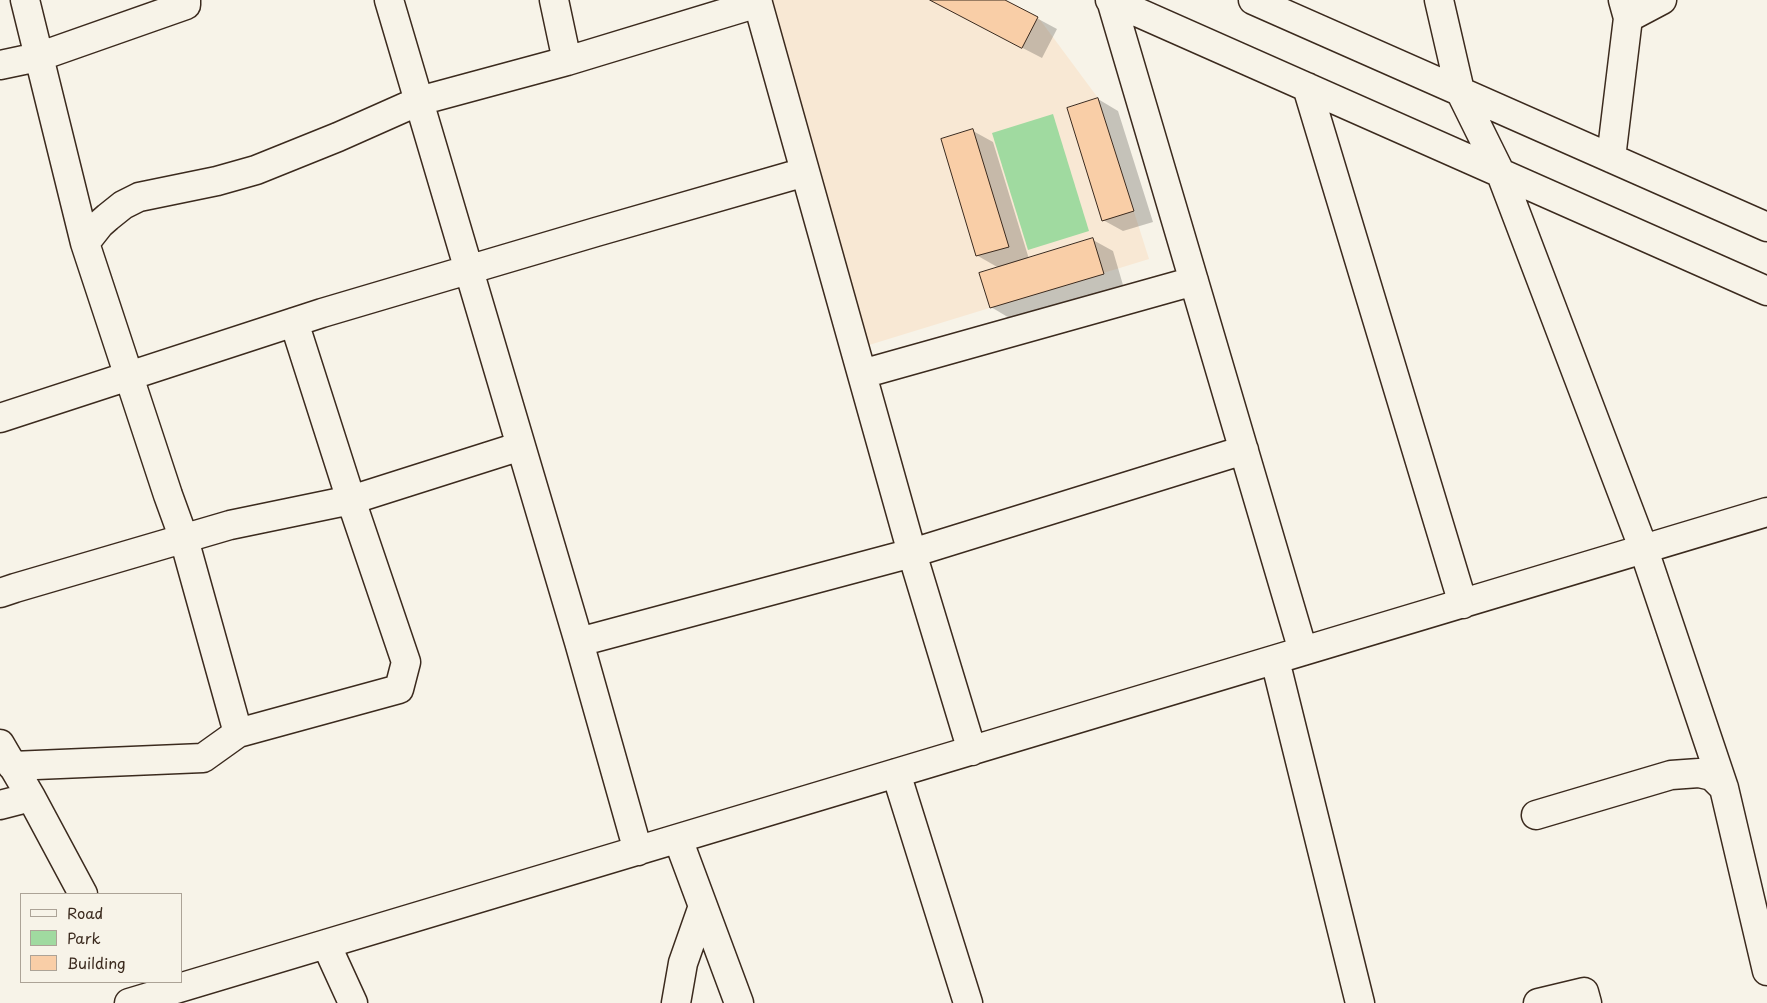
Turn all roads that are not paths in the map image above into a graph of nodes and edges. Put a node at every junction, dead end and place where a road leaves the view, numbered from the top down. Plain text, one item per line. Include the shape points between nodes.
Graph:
1 (25, 0) edge
2 (186, 0) edge
3 (389, 0) edge
4 (554, 0) edge
5 (1111, 0) edge
6 (1253, 0) edge
7 (1439, 0) edge
8 (1662, 0) edge
9 (757, 1) edge
10 (1626, 9) edge
11 (38, 57) junction
12 (567, 61) junction
13 (0, 65) edge
14 (1307, 87) junction
15 (1460, 91) junction
16 (419, 101) junction
17 (1611, 158) junction
18 (805, 172) junction
19 (1501, 174) junction
20 (1767, 227) edge
21 (85, 244) junction
22 (469, 269) junction
23 (1194, 281) junction
24 (1767, 291) edge
25 (294, 322) junction
26 (862, 374) junction
27 (130, 375) junction
28 (0, 418) edge
29 (521, 446) junction
30 (1244, 450) junction
31 (351, 500) junction
32 (1767, 512) edge
33 (184, 539) junction
34 (1644, 550) junction
35 (912, 553) junction
36 (0, 594) edge
37 (1463, 604) junction
38 (579, 642) junction
39 (1303, 651) junction
40 (1276, 660) junction
41 (238, 732) junction
42 (972, 751) junction
43 (6, 755) edge
44 (896, 773) junction
45 (1724, 788) junction
46 (31, 797) junction
47 (0, 805) edge
48 (1536, 815) dead end
49 (678, 839) junction
50 (638, 851) junction
51 (82, 893) edge
52 (703, 906) junction
53 (326, 944) junction
54 (1767, 971) edge
55 (156, 993) edge
56 (129, 1003) edge
57 (353, 1003) edge
58 (676, 1003) edge
59 (739, 1003) edge
60 (968, 1003) edge
61 (1360, 1003) edge
62 (1538, 1003) edge
63 (1587, 1003) edge

1 - 11 street
2 - 11 street via 186,5
3 - 16 street
4 - 12 street
5 - 14 street
5 - 23 street
6 - 15 street
7 - 15 street
8 - 10 street
9 - 12 street
9 - 18 street
10 - 17 street
11 - 13 street
11 - 21 street
12 - 16 street
14 - 19 street
14 - 37 street
15 - 17 street
15 - 19 street
16 - 21 street via 256,170 139,198 108,217
16 - 22 street
17 - 20 street
18 - 22 street
18 - 26 street
19 - 24 street
19 - 34 street
21 - 27 street
22 - 25 street
22 - 29 street
23 - 26 street
23 - 30 street
25 - 27 street
25 - 31 street
26 - 35 street
27 - 28 street
27 - 33 street
29 - 31 street
29 - 38 street
30 - 35 street
30 - 39 street
31 - 33 street via 230,525
31 - 41 street via 406,662 399,689
32 - 34 street
33 - 36 street
33 - 41 street
34 - 37 street
34 - 45 street
35 - 38 street
35 - 42 street
37 - 39 street
38 - 50 street
39 - 40 street
40 - 42 street
40 - 61 street
41 - 43 street via 203,758
42 - 44 street
43 - 46 street
44 - 49 street
44 - 60 street
45 - 48 street via 1712,776 1699,773 1671,775
45 - 54 street
46 - 47 street
46 - 51 street
49 - 50 street
49 - 52 street
50 - 53 street
52 - 58 street via 683,963
52 - 59 street
53 - 55 street
53 - 57 street
55 - 56 street
62 - 63 street via 1584,992

